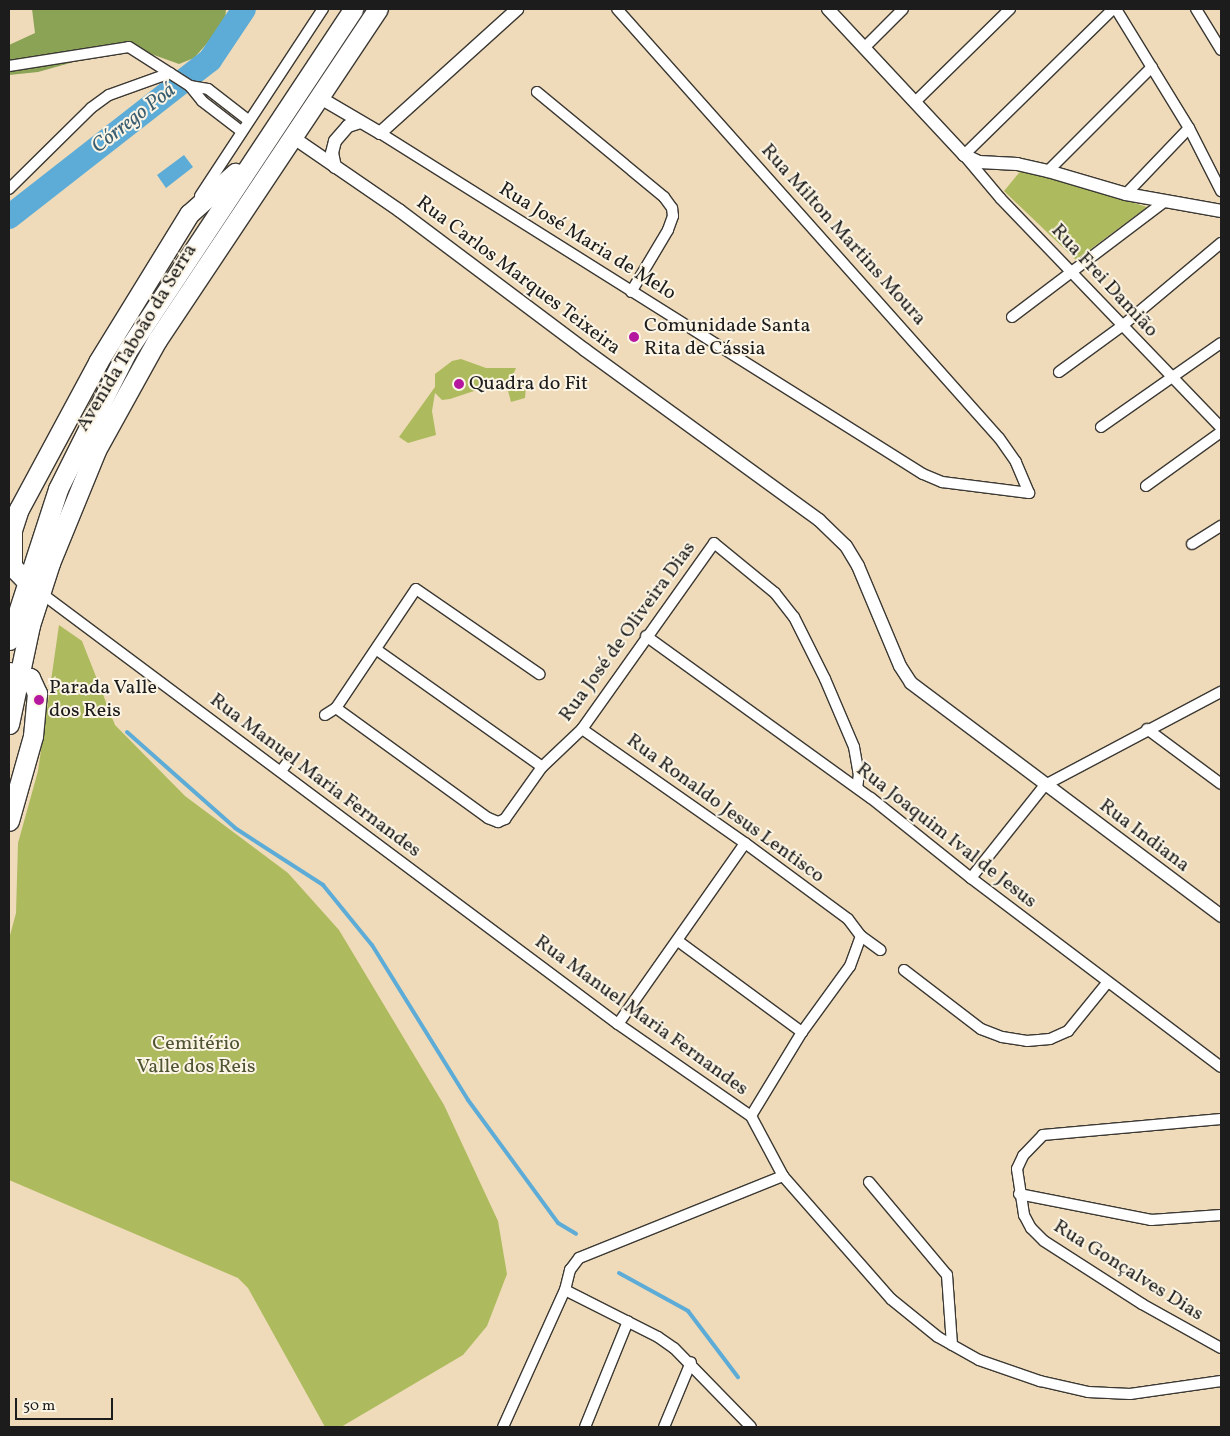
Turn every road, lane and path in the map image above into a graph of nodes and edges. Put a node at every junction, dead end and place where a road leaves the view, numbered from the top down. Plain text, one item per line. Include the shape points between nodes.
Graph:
1 (323, 9) edge
2 (353, 9) edge
3 (378, 9) edge
4 (517, 9) edge
5 (617, 9) edge
6 (828, 9) edge
7 (903, 9) edge
8 (1010, 9) edge
9 (1115, 9) edge
10 (1196, 9) edge
11 (864, 48) junction
12 (1221, 50) edge
13 (9, 66) edge
14 (1152, 67) junction
15 (170, 73) junction
16 (190, 86) junction
17 (537, 92) dead end
18 (316, 96) junction
19 (915, 102) junction
20 (248, 120) junction
21 (360, 122) junction
22 (1189, 128) junction
23 (241, 131) junction
24 (380, 133) junction
25 (291, 136) junction
26 (964, 155) junction
27 (252, 158) junction
28 (335, 167) junction
29 (1048, 171) junction
30 (9, 189) edge
31 (1221, 191) edge
32 (1126, 194) junction
33 (1164, 202) junction
34 (1221, 211) edge
35 (189, 214) junction
36 (1221, 243) edge
37 (1072, 271) junction
38 (631, 292) junction
39 (1012, 317) dead end
40 (1122, 326) junction
41 (1221, 343) edge
42 (1059, 372) dead end
43 (1172, 380) junction
44 (1101, 427) dead end
45 (1221, 428) edge
46 (1221, 432) edge
47 (1146, 486) dead end
48 (1029, 493) joint
49 (1221, 526) edge
50 (1192, 544) dead end
51 (34, 588) junction
52 (646, 636) junction
53 (9, 640) edge
54 (377, 650) junction
55 (14, 673) edge
56 (539, 674) dead end
57 (1221, 692) edge
58 (336, 708) junction
59 (325, 715) dead end
60 (9, 724) edge
61 (582, 729) junction
62 (1147, 729) junction
63 (542, 767) junction
64 (1221, 784) edge
65 (1045, 785) junction
66 (857, 788) junction
67 (9, 821) edge
68 (745, 843) junction
69 (971, 878) junction
70 (1221, 916) edge
71 (861, 936) junction
72 (678, 941) junction
73 (880, 950) dead end
74 (904, 970) dead end
75 (1107, 982) junction
76 (618, 1024) junction
77 (802, 1032) junction
78 (1221, 1067) edge
79 (751, 1116) junction
80 (1221, 1119) edge
81 (783, 1176) junction
82 (869, 1182) dead end
83 (1019, 1194) junction
84 (1221, 1215) edge
85 (565, 1290) junction
86 (628, 1322) junction
87 (952, 1345) junction
88 (1221, 1348) edge
89 (691, 1362) junction
90 (1221, 1381) edge
91 (749, 1426) edge
92 (503, 1427) edge
93 (585, 1427) edge
94 (664, 1427) edge

1 - 20 street
2 - 27 highway, Avenida Taboão da Serra
3 - 18 highway, Avenida Taboão da Serra
4 - 24 street
5 - 48 street, Rua Milton Martins Moura via 999,438 1016,462
6 - 11 street
7 - 11 street
8 - 19 street
9 - 14 street
9 - 26 street
10 - 12 street
11 - 19 street
13 - 15 street via 129,47
14 - 22 street
14 - 29 street
15 - 16 street
15 - 30 street via 110,95 91,108
16 - 20 street via 208,89
16 - 23 street via 202,102
17 - 38 street via 664,197 672,208 668,230
18 - 21 street, Rua José Maria de Melo
18 - 25 highway, Avenida Taboão da Serra
19 - 26 street
20 - 23 street
21 - 24 street, Rua José Maria de Melo
21 - 28 street via 348,126 335,141 332,153
22 - 31 street
22 - 32 street
23 - 35 street
24 - 38 street, Rua José Maria de Melo
25 - 28 street, Rua Carlos Marques Teixeira
25 - 51 highway, Avenida Taboão da Serra via 123,398
26 - 29 street via 979,162
26 - 37 street, Rua Frei Damião
27 - 35 highway
27 - 51 highway, Avenida Taboão da Serra via 127,351 58,489
28 - 65 street, Rua Carlos Marques Teixeira via 400,211 584,350 819,520 846,546 858,566 900,666 911,683
29 - 32 street
32 - 33 street
33 - 34 street
33 - 37 street
35 - 51 highway via 98,362 20,509 10,551 12,566
36 - 40 street
37 - 39 street
37 - 40 street, Rua Frei Damião
38 - 48 street, Rua José Maria de Melo via 923,474 942,482
40 - 42 street
40 - 43 street, Rua Frei Damião
41 - 43 street
43 - 44 street
43 - 45 street, Rua Frei Damião
46 - 47 street
49 - 50 street
51 - 53 highway, Avenida Taboão da Serra via 19,606
51 - 55 highway, Avenida Taboão da Serra
51 - 76 street, Rua Manuel Maria Fernandes via 284,767
52 - 61 street, Rua José de Oliveira Dias
52 - 66 street, Rua Joaquim Ival de Jesus
52 - 66 street, Rua José de Oliveira Dias via 714,544 775,593 794,617 854,747 859,774
54 - 56 street via 416,589
54 - 58 street
54 - 63 street
55 - 60 highway, Avenida Taboão da Serra
55 - 67 highway via 30,678 37,693 33,736
57 - 62 street
58 - 59 street
58 - 63 street, Rua José de Oliveira Dias via 498,822 505,819
61 - 63 street, Rua José de Oliveira Dias
61 - 68 street, Rua Ronaldo Jesus Lentisco
62 - 64 street
62 - 65 street
65 - 69 street
65 - 70 street, Rua Indiana
66 - 69 street, Rua Joaquim Ival de Jesus
68 - 71 street, Rua Ronaldo Jesus Lentisco via 848,920
68 - 72 street
69 - 75 street, Rua Joaquim Ival de Jesus
71 - 73 street, Rua Ronaldo Jesus Lentisco
71 - 77 street via 850,966
72 - 76 street
72 - 77 street
74 - 75 street via 981,1029 1027,1041 1050,1039 1076,1025
75 - 78 street, Rua Joaquim Ival de Jesus
76 - 79 street, Rua Manuel Maria Fernandes
77 - 79 street
79 - 81 street, Rua Manuel Maria Fernandes
80 - 83 street, Rua Gonçalves Dias via 1042,1135 1023,1156 1017,1169
81 - 85 street via 579,1258 570,1270
81 - 87 street, Rua Manuel Maria Fernandes via 891,1299 916,1322
82 - 87 street via 948,1275
83 - 84 street via 1151,1220
83 - 88 street, Rua Gonçalves Dias via 1031,1228 1044,1241 1142,1304
85 - 86 street
85 - 92 street
86 - 89 street via 658,1337
86 - 93 street
87 - 90 street, Rua Manuel Maria Fernandes via 979,1360 1040,1381 1088,1392 1130,1394
89 - 91 street
89 - 94 street

